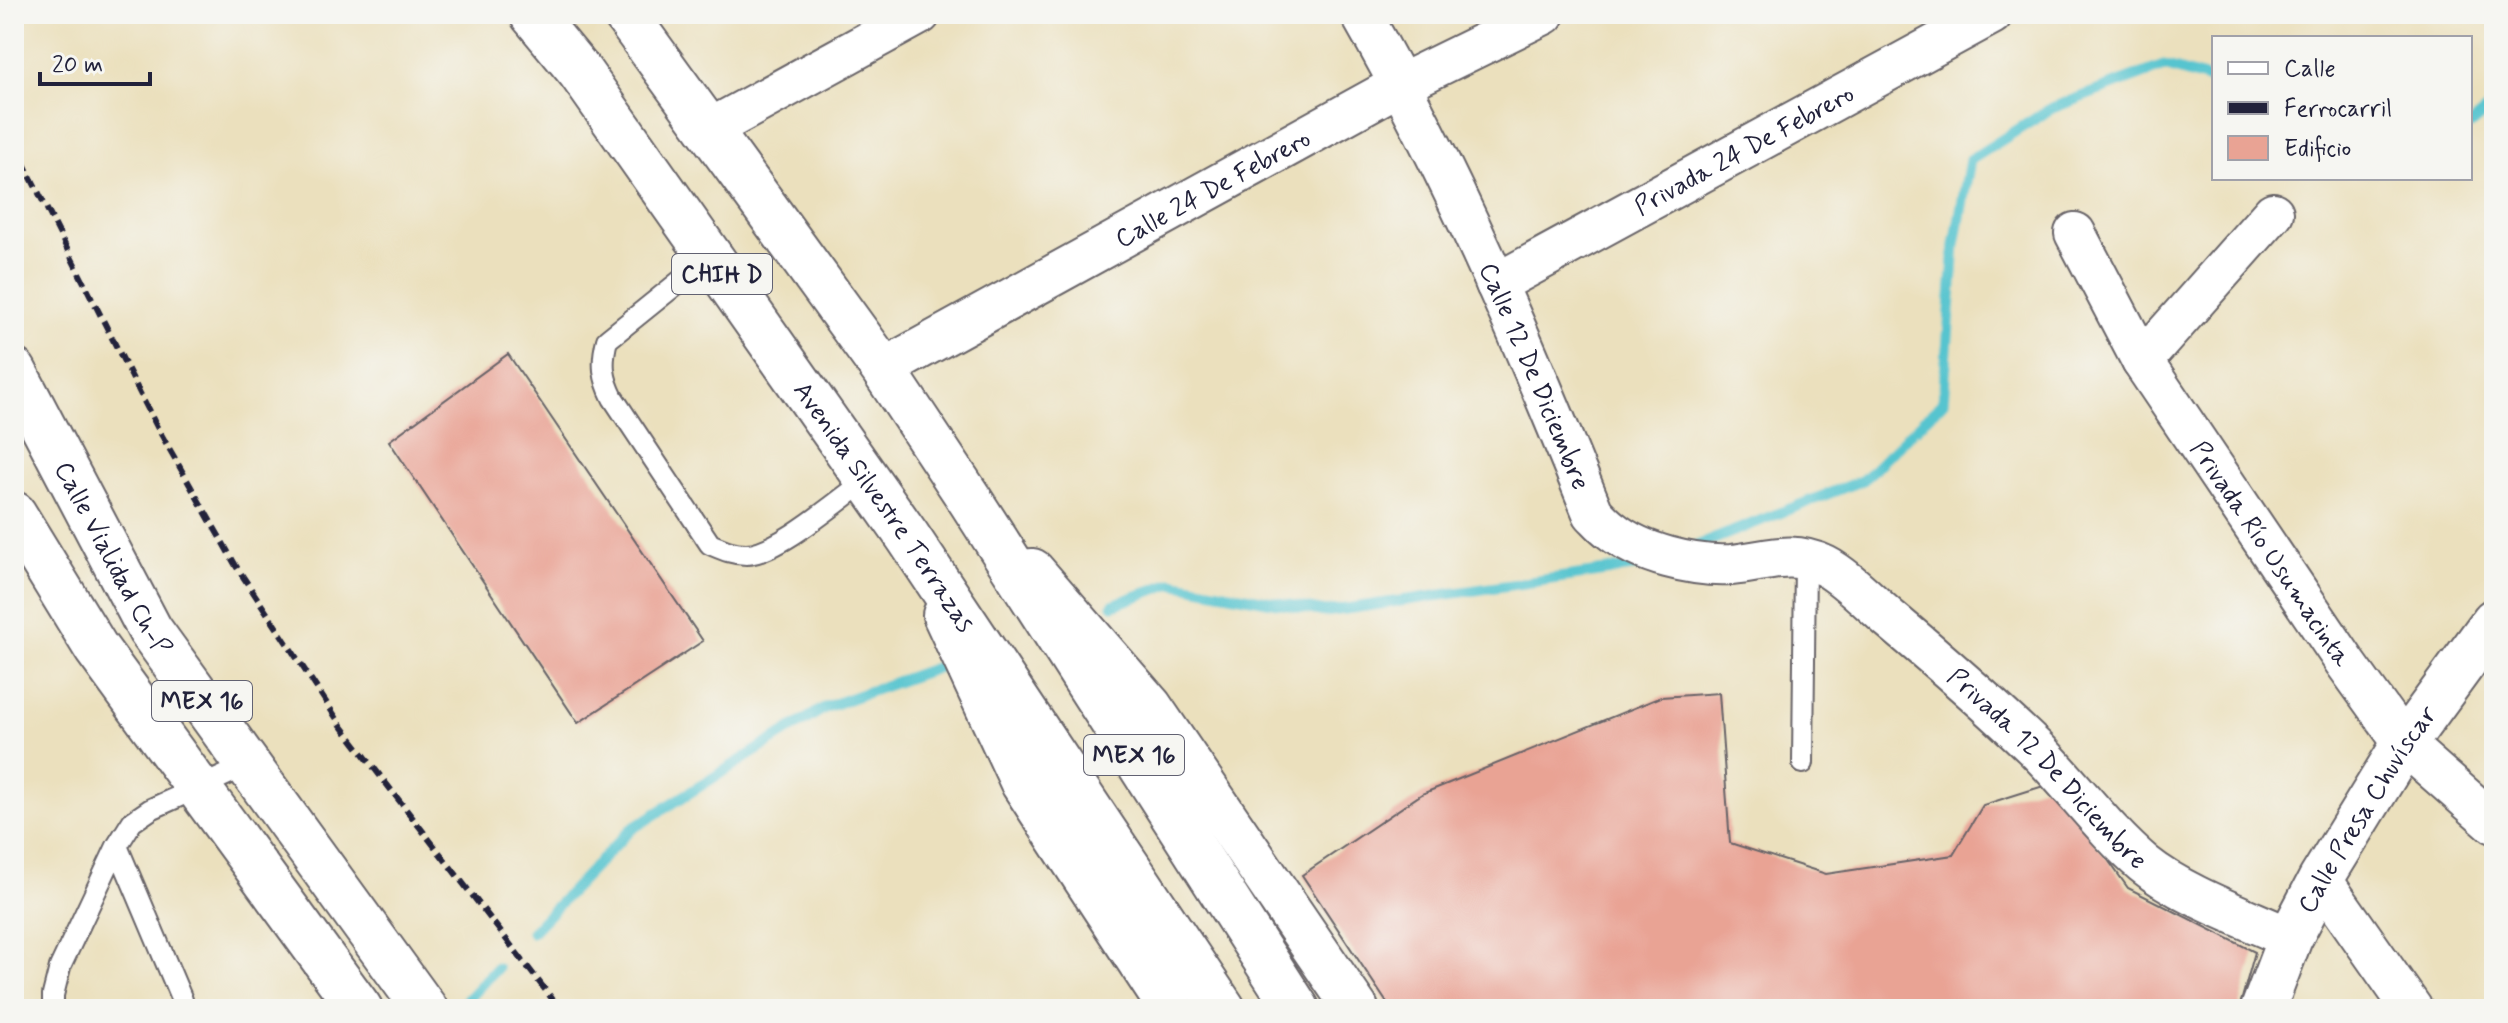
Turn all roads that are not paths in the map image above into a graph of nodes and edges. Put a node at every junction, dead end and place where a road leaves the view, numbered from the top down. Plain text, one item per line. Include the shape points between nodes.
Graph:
1 (532, 14) edge
2 (625, 14) edge
3 (920, 14) edge
4 (1361, 14) edge
5 (1544, 14) edge
6 (1992, 14) edge
7 (1401, 84) junction
8 (710, 129) junction
9 (2273, 213) dead end
10 (2075, 233) dead end
11 (710, 257) junction
12 (1496, 284) junction
13 (2142, 361) junction
14 (883, 369) junction
15 (14, 371) edge
16 (867, 480) junction
17 (970, 500) junction
18 (14, 514) edge
19 (908, 537) junction
20 (1817, 563) junction
21 (2494, 621) edge
22 (2404, 744) junction
23 (1803, 763) dead end
24 (248, 765) junction
25 (197, 786) junction
26 (2494, 823) edge
27 (117, 846) junction
28 (2321, 879) junction
29 (2290, 938) junction
30 (53, 1009) edge
31 (181, 1009) edge
32 (360, 1009) edge
33 (425, 1009) edge
34 (1171, 1009) edge
35 (1223, 1009) edge
36 (1297, 1009) edge
37 (1356, 1009) edge
38 (2263, 1009) edge
39 (2412, 1009) edge

1 - 11 main road, Avenida Silvestre Terrazas / CHIH D via 580,72
2 - 8 main road, CHIH D
3 - 8 street
4 - 7 street, Calle 12 De Diciembre
5 - 7 street, Calle 24 De Febrero
6 - 12 street, Privada 24 De Febrero
7 - 12 street, Calle 12 De Diciembre
7 - 14 street, Calle 24 De Febrero
8 - 14 main road, CHIH D
9 - 13 street
10 - 13 street, Privada Río Usumacinta
11 - 16 main road, Avenida Silvestre Terrazas / CHIH D
11 - 16 lane via 607,340 602,357 613,398 710,544 749,554 781,542
12 - 20 street, Calle 12 De Diciembre via 1593,513 1611,531 1667,557 1706,565 1770,557
13 - 22 street, Privada Río Usumacinta
14 - 17 main road, CHIH D
15 - 24 main road, Calle Vialidad Ch-P / MEX 16 via 150,630
16 - 19 main road, Avenida Silvestre Terrazas / CHIH D
17 - 36 main road, MEX 16
17 - 37 main road, CHIH D via 1150,707
18 - 25 main road, MEX 16 via 96,648
19 - 34 main road, CHIH D via 1023,783
19 - 35 main road, Avenida Silvestre Terrazas / CHIH D
20 - 23 lane
20 - 29 street, Privada 12 De Diciembre via 1916,640 2036,750 2146,865
21 - 22 main road, Calle Presa Chuvíscar
22 - 26 street, Privada Río Usumacinta
22 - 28 main road, Calle Presa Chuvíscar
24 - 25 lane
24 - 33 main road, Calle Vialidad Ch-P / MEX 16
25 - 27 lane via 132,822
25 - 32 main road, MEX 16
27 - 30 lane via 60,967
27 - 31 lane via 182,1000
28 - 29 main road, Calle Presa Chuvíscar
28 - 39 street
29 - 38 main road, Calle Presa Chuvíscar

